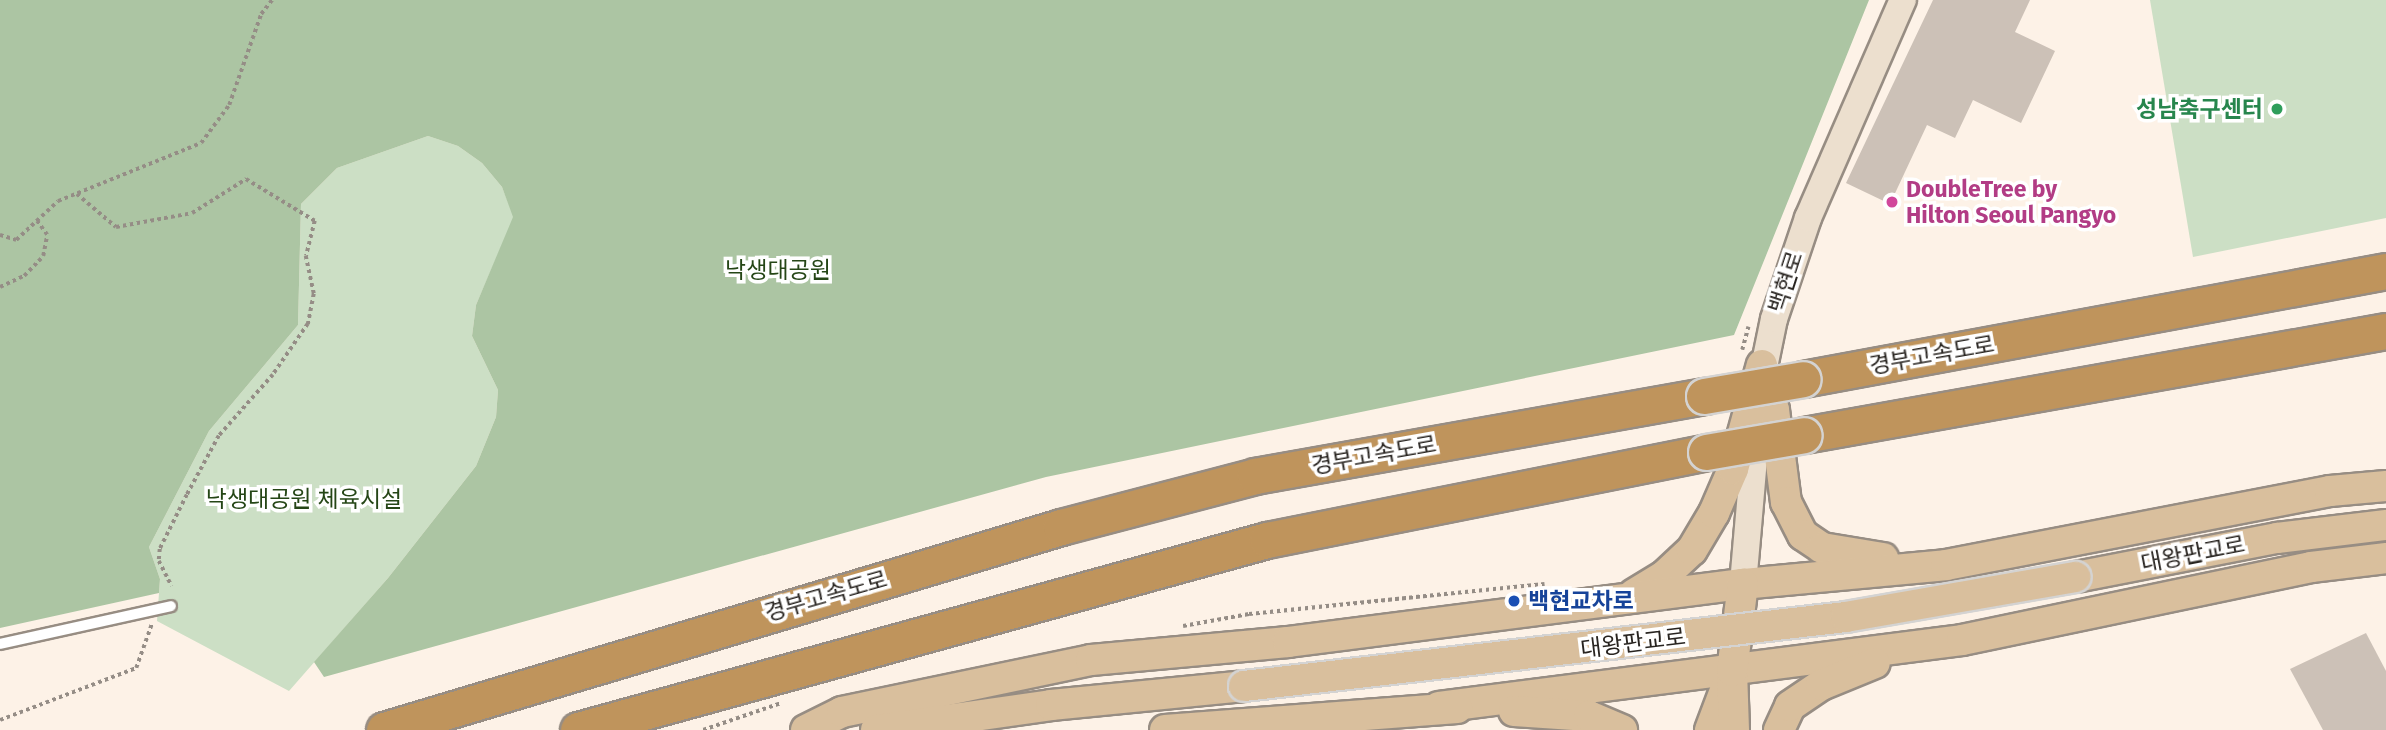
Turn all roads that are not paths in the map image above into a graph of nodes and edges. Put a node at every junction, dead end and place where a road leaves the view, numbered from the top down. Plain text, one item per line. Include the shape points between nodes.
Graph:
1 (1903, 0) edge
2 (2386, 271) edge
3 (2386, 331) edge
4 (1762, 365) junction
5 (2386, 486) edge
6 (2386, 525) edge
7 (2386, 558) edge
8 (1946, 565) junction
9 (1743, 584) junction
10 (1627, 598) junction
11 (171, 606) dead end
12 (1962, 640) junction
13 (0, 644) edge
14 (1732, 671) junction
15 (1439, 707) junction
16 (384, 730) edge
17 (578, 730) edge
18 (806, 730) edge
19 (876, 730) edge
20 (1165, 730) edge
21 (1622, 730) edge
22 (1710, 730) edge
23 (1734, 730) edge
24 (1779, 730) edge

1 - 4 main road, 백현로 via 1808,218
2 - 16 highway, 경부고속도로, bridge via 1255,476 1061,527
3 - 17 highway, bridge via 1706,452 1267,540
4 - 8 main road via 1774,410 1786,502 1803,535 1822,548 1860,558
4 - 9 main road, 백현로
4 - 10 main road via 1733,469 1709,522 1692,550 1664,576
5 - 8 main road, 대왕판교로 via 2330,491
6 - 19 main road, 대왕판교로, bridge via 2277,538 1846,617
7 - 12 main road, 대왕판교로 via 2311,567
8 - 9 main road, 대왕판교로
9 - 10 main road, 대왕판교로
9 - 14 main road
10 - 18 main road, 대왕판교로 via 1288,642 1091,660 842,712
11 - 13 lane
12 - 14 main road, 대왕판교로
12 - 24 main road via 1865,665 1821,685 1790,706
14 - 15 main road, 대왕판교로
14 - 22 main road
14 - 23 main road
15 - 20 main road
15 - 21 main road via 1589,716

